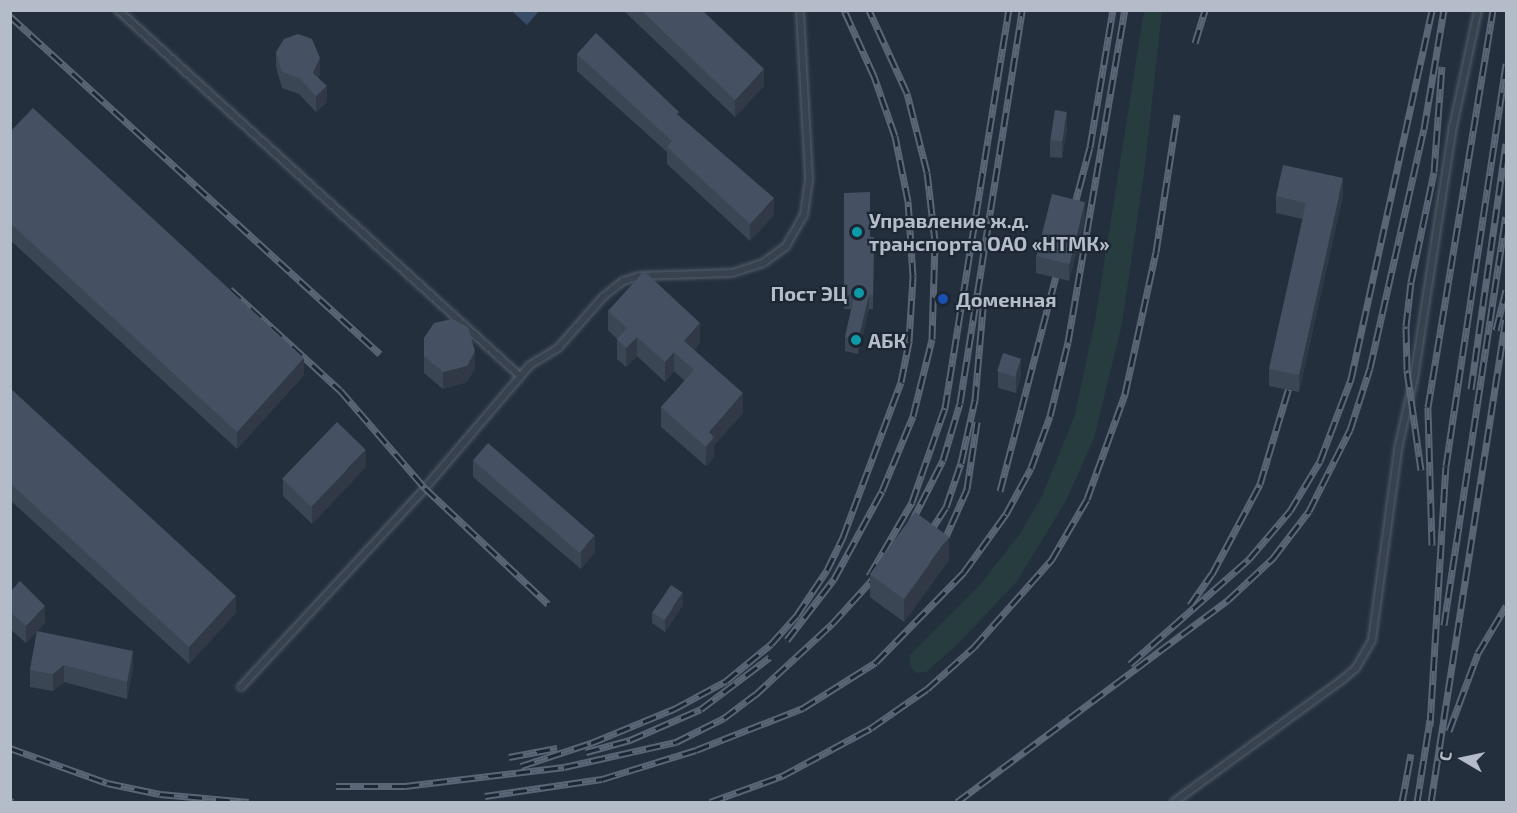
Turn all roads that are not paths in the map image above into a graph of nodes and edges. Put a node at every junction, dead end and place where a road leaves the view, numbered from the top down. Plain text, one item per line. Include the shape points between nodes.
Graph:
1 (118, 10) edge
2 (800, 10) edge
3 (1478, 10) edge
4 (520, 376) junction
5 (241, 687) dead end
6 (1174, 802) edge

1 - 4 lane
2 - 4 lane via 809,178 804,215 794,236 763,263 732,273 639,276 623,281 604,296 558,348 542,356
3 - 6 lane via 1458,100 1414,378 1398,448 1372,640 1356,668 1343,680
4 - 5 lane via 425,488

